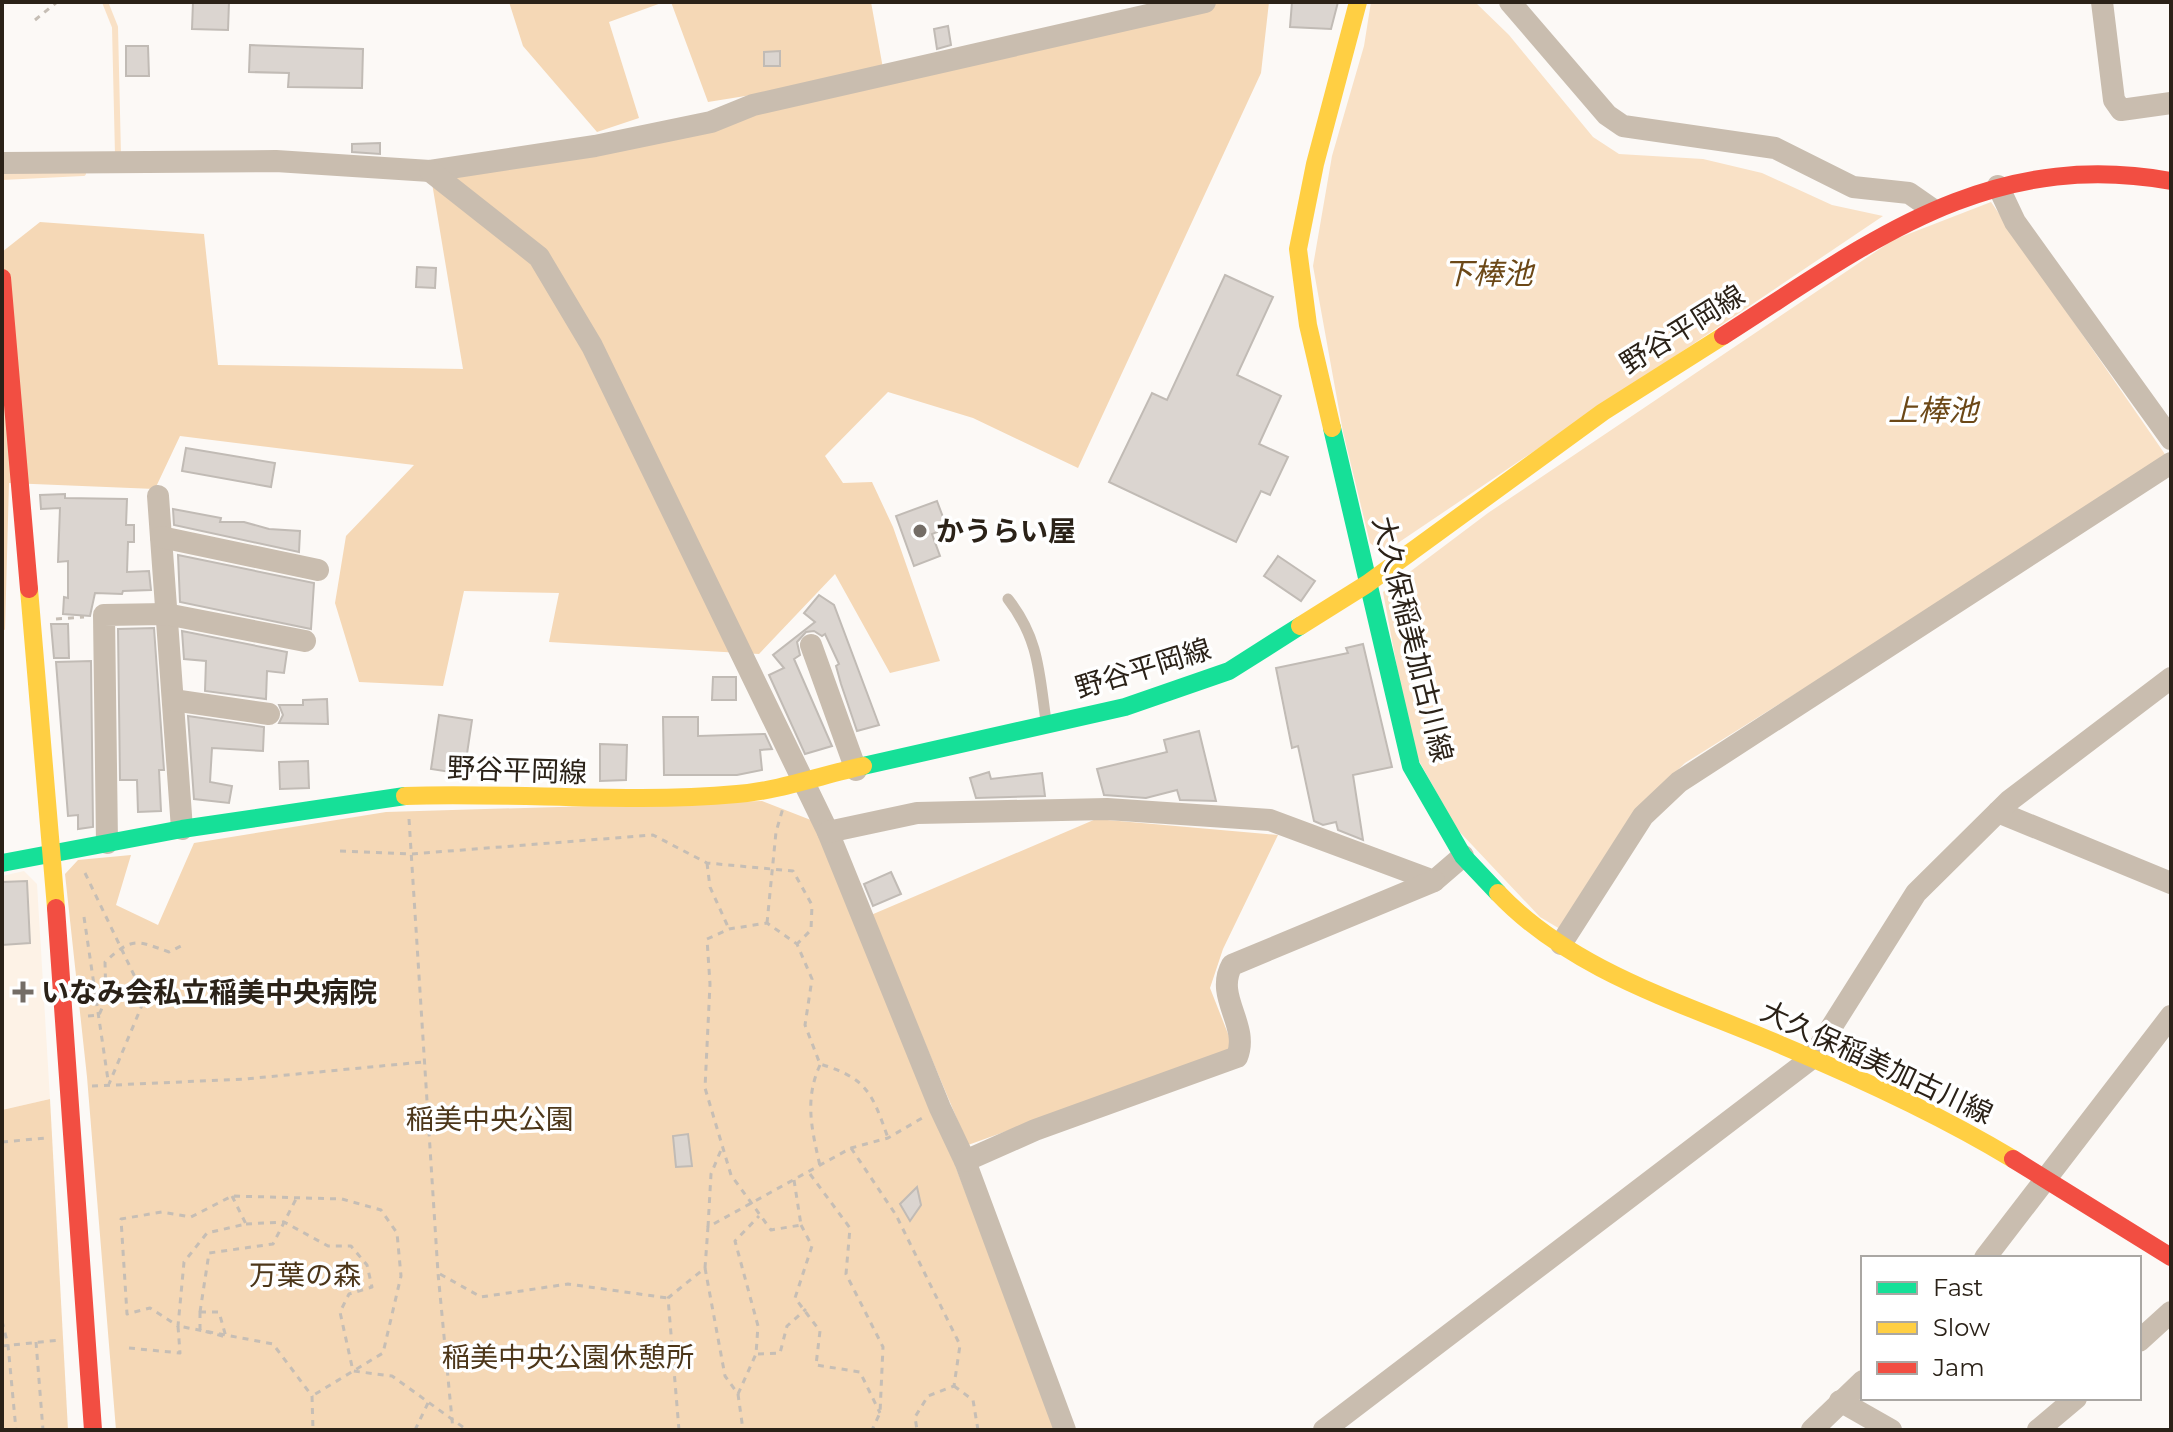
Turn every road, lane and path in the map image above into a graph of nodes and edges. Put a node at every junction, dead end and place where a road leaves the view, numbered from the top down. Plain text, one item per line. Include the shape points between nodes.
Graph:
1 (57, 2) edge
2 (1205, 2) edge
3 (1358, 2) edge
4 (1510, 2) edge
5 (2102, 2) edge
6 (35, 20) dead end
7 (2171, 103) edge
8 (2, 163) edge
9 (430, 171) junction
10 (2171, 181) edge
11 (1998, 186) junction
12 (1932, 209) junction
13 (2, 278) edge
14 (2171, 439) edge
15 (2171, 463) edge
16 (158, 496) dead end
17 (161, 537) junction
18 (318, 570) dead end
19 (1367, 584) junction
20 (1008, 599) dead end
21 (166, 614) junction
22 (104, 615) junction
23 (32, 620) junction
24 (305, 641) dead end
25 (811, 645) dead end
26 (2171, 678) edge
27 (173, 700) junction
28 (269, 714) dead end
29 (1047, 725) junction
30 (856, 770) junction
31 (802, 783) junction
32 (406, 796) junction
33 (783, 807) dead end
34 (1998, 812) junction
35 (182, 829) junction
36 (828, 832) junction
37 (107, 843) junction
38 (340, 851) dead end
39 (411, 854) junction
40 (1463, 856) junction
41 (52, 859) junction
42 (2, 863) edge
43 (707, 863) junction
44 (82, 868) dead end
45 (774, 868) junction
46 (2, 874) edge
47 (87, 876) junction
48 (1434, 881) junction
49 (2171, 883) edge
50 (83, 885) dead end
51 (82, 908) dead end
52 (767, 923) junction
53 (729, 929) junction
54 (797, 944) junction
55 (1561, 944) junction
56 (123, 945) junction
57 (181, 946) dead end
58 (99, 1015) junction
59 (81, 1016) dead end
60 (2171, 1016) edge
61 (1812, 1058) junction
62 (423, 1062) junction
63 (820, 1064) junction
64 (109, 1084) junction
65 (71, 1090) junction
66 (940, 1108) junction
67 (52, 1137) dead end
68 (888, 1138) junction
69 (2, 1142) edge
70 (723, 1147) junction
71 (851, 1148) junction
72 (965, 1161) junction
73 (820, 1166) junction
74 (810, 1174) junction
75 (794, 1180) junction
76 (2044, 1181) junction
77 (232, 1196) junction
78 (296, 1199) junction
79 (751, 1204) junction
80 (760, 1215) junction
81 (284, 1222) junction
82 (246, 1224) junction
83 (801, 1225) junction
84 (708, 1227) junction
85 (1987, 1256) edge
86 (2171, 1257) edge
87 (705, 1268) junction
88 (438, 1273) junction
89 (668, 1298) junction
90 (806, 1309) junction
91 (200, 1312) junction
92 (2171, 1312) edge
93 (2, 1321) edge
94 (178, 1326) junction
95 (226, 1337) junction
96 (72, 1339) dead end
97 (2141, 1339) edge
98 (36, 1342) junction
99 (8, 1345) junction
100 (2, 1346) edge
101 (129, 1348) dead end
102 (756, 1354) junction
103 (353, 1371) junction
104 (1861, 1383) edge
105 (954, 1386) junction
106 (738, 1394) junction
107 (312, 1396) junction
108 (2074, 1400) edge
109 (1840, 1401) junction
110 (428, 1403) junction
111 (880, 1413) junction
112 (452, 1421) junction
113 (16, 1430) edge
114 (43, 1430) edge
115 (93, 1430) edge
116 (313, 1430) edge
117 (415, 1430) edge
118 (453, 1430) edge
119 (467, 1430) edge
120 (679, 1430) edge
121 (743, 1430) edge
122 (872, 1430) edge
123 (917, 1430) edge
124 (978, 1430) edge
125 (1065, 1430) edge
126 (1324, 1430) edge
127 (1812, 1430) edge
128 (1891, 1430) edge
129 (2038, 1430) edge

1 - 6 path
2 - 9 street via 753,105 711,122 534,157
3 - 19 main road, 大久保稲美加古川線 via 1298,249 1308,325
4 - 12 street via 1607,115 1623,126 1775,148 1853,187 1909,193
5 - 7 street via 2114,100 2121,110
8 - 9 street via 276,161
9 - 31 street via 539,257 547,269 637,436
10 - 11 main road, 野谷平岡線 via 2088,173
11 - 12 main road, 野谷平岡線
11 - 14 street via 2015,222
12 - 19 main road, 野谷平岡線 via 1893,228 1603,412
13 - 23 main road
15 - 55 street via 1679,782 1643,816
16 - 17 street
17 - 18 street
17 - 21 street
19 - 29 main road, 野谷平岡線 via 1229,671 1125,707
19 - 40 main road, 大久保稲美加古川線 via 1411,766
20 - 29 lane via 1027,623 1036,649
21 - 22 street
21 - 24 street
21 - 27 street
22 - 23 path
22 - 37 street
23 - 41 main road
25 - 30 street
26 - 34 street
27 - 28 street
27 - 35 street
29 - 30 main road, 野谷平岡線
30 - 31 main road, 野谷平岡線
31 - 32 main road, 野谷平岡線 via 740,794 598,800 515,794
31 - 36 street
32 - 35 main road, 野谷平岡線
32 - 39 path
33 - 45 path
34 - 49 street
34 - 61 street via 1916,893
35 - 37 main road, 野谷平岡線
36 - 48 street via 917,813 1107,809 1270,820
36 - 66 street
37 - 41 main road, 野谷平岡線
38 - 39 path
39 - 43 path via 653,835
39 - 62 path
40 - 48 street
40 - 55 main road, 大久保稲美加古川線 via 1526,923
41 - 42 main road, 野谷平岡線
41 - 46 lane
41 - 65 main road
43 - 45 path
43 - 53 path via 710,887
44 - 47 path
45 - 52 path
45 - 54 path via 793,871 812,905 811,930
47 - 50 path
47 - 56 path
48 - 72 street via 1232,965 1225,989 1242,1043 1237,1057
51 - 58 path
52 - 53 path
52 - 54 path
53 - 70 path via 707,939 705,1088
54 - 63 path via 812,979 805,1025
55 - 61 main road, 大久保稲美加古川線 via 1612,975
56 - 57 path via 138,941 169,952
56 - 58 path via 105,962 106,999
56 - 64 path via 145,998
58 - 59 path
58 - 64 path
60 - 76 street
61 - 76 main road, 大久保稲美加古川線 via 1986,1143
61 - 126 street
62 - 64 path via 245,1079
62 - 88 path
63 - 68 path via 851,1074 874,1100
63 - 73 path via 810,1086 809,1116
64 - 65 path
65 - 115 main road
66 - 68 path
66 - 72 street
67 - 69 path
68 - 71 path
70 - 79 path via 731,1175
70 - 84 path via 711,1174
71 - 73 path
71 - 105 path via 896,1215 960,1345
72 - 125 street
73 - 74 path
74 - 75 path
74 - 111 path via 850,1228 846,1274 883,1347
75 - 79 path
75 - 83 path
76 - 85 street
76 - 86 main road, 大久保稲美加古川線
77 - 78 path
77 - 82 path
77 - 94 path via 191,1217 162,1212 121,1219 127,1314 150,1308
78 - 81 path
78 - 103 path via 342,1199 381,1210 397,1233 401,1276 383,1353
79 - 80 path
79 - 84 path
80 - 83 path via 771,1230
80 - 102 path via 735,1241 758,1326
81 - 82 path
81 - 91 path via 273,1244 209,1253
81 - 103 path via 328,1246 351,1246 367,1265 372,1287 349,1294 340,1312
82 - 94 path via 207,1233 184,1262
83 - 90 path via 812,1246 795,1298
84 - 87 path
87 - 89 path
87 - 106 path via 725,1376
88 - 89 path via 481,1297 568,1284
88 - 112 path
89 - 120 path
90 - 102 path via 787,1326 780,1353
90 - 111 path via 820,1331 816,1365 860,1372
91 - 95 path via 200,1330
91 - 95 path via 219,1312
92 - 97 street
93 - 99 path
94 - 95 path
94 - 101 path via 180,1353
95 - 107 path via 273,1344
96 - 98 path
98 - 99 path
98 - 114 path
99 - 100 path
99 - 113 path
102 - 106 path
103 - 107 path
103 - 110 path via 392,1376
104 - 109 street
105 - 123 path via 928,1396 915,1417
105 - 124 path via 973,1400
106 - 121 path
107 - 116 path
108 - 129 street
109 - 127 street
109 - 128 street
110 - 112 path
110 - 117 path
111 - 122 path
112 - 118 path
112 - 119 path

